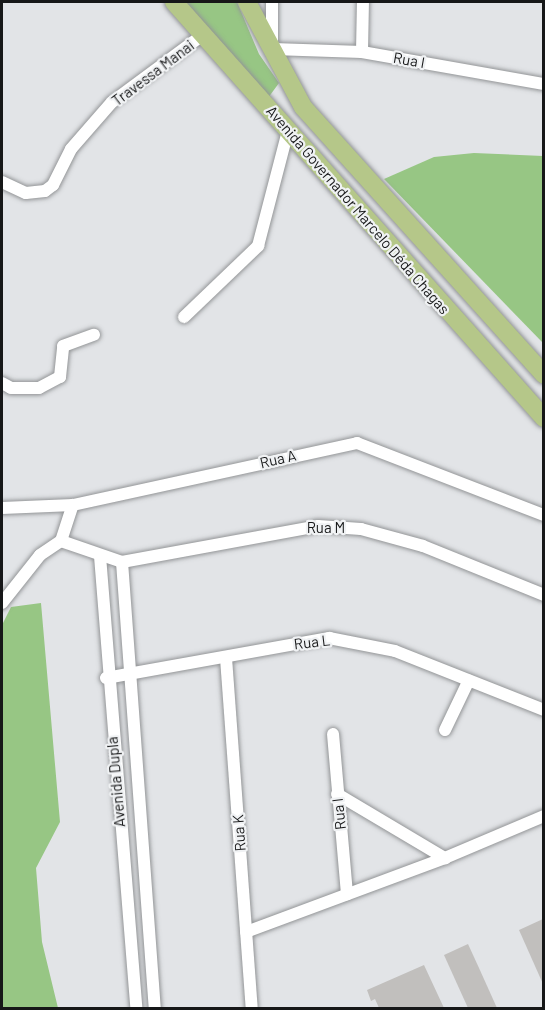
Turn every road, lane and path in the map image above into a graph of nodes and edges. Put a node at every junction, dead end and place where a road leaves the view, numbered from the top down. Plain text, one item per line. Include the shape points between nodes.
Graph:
1 (174, 2) edge
2 (247, 2) edge
3 (272, 2) edge
4 (363, 2) edge
5 (204, 34) junction
6 (272, 47) junction
7 (362, 52) junction
8 (543, 84) edge
9 (288, 130) junction
10 (2, 182) edge
11 (184, 316) dead end
12 (94, 335) dead end
13 (543, 375) edge
14 (2, 383) edge
15 (543, 418) edge
16 (73, 505) junction
17 (2, 508) edge
18 (543, 515) edge
19 (61, 541) junction
20 (100, 556) junction
21 (122, 561) junction
22 (543, 595) edge
23 (2, 603) edge
24 (226, 658) junction
25 (128, 673) junction
26 (106, 678) junction
27 (469, 680) junction
28 (543, 710) edge
29 (446, 730) dead end
30 (333, 734) dead end
31 (337, 794) junction
32 (543, 816) edge
33 (445, 858) junction
34 (347, 894) junction
35 (246, 932) junction
36 (135, 1008) edge
37 (155, 1008) edge
38 (252, 1008) edge

1 - 5 main road, Avenida Governador Marcelo Déda Chagas
2 - 6 main road, Avenida Governador Marcelo Déda Chagas
3 - 6 street
4 - 7 street
5 - 9 main road, Avenida Governador Marcelo Déda Chagas
5 - 10 street, Travessa Manai via 112,102 71,149 53,185 26,193
6 - 7 street, Rua I
6 - 13 main road, Avenida Governador Marcelo Déda Chagas via 303,107
7 - 8 street, Rua I
9 - 11 street via 258,246
9 - 15 main road, Avenida Governador Marcelo Déda Chagas
12 - 14 street via 63,346 60,377 39,388 11,388
16 - 17 street, Rua A
16 - 18 street, Rua A via 357,443
16 - 19 street
19 - 20 street, Rua M
19 - 23 street via 40,555
20 - 21 street, Rua M
20 - 26 street, Avenida Dupla
21 - 22 street, Rua M via 301,527 343,526 423,546
21 - 25 street, Avenida Dupla
24 - 25 street, Rua L
24 - 27 street, Rua L via 310,640 351,639 395,651
24 - 35 street, Rua K
25 - 26 street, Rua L
25 - 37 street, Avenida Dupla
26 - 36 street, Avenida Dupla
27 - 28 street, Rua L
27 - 29 street
30 - 31 street, Rua I
31 - 33 street
31 - 34 street, Rua I
32 - 33 street
33 - 34 street
34 - 35 street
35 - 38 street, Rua K

